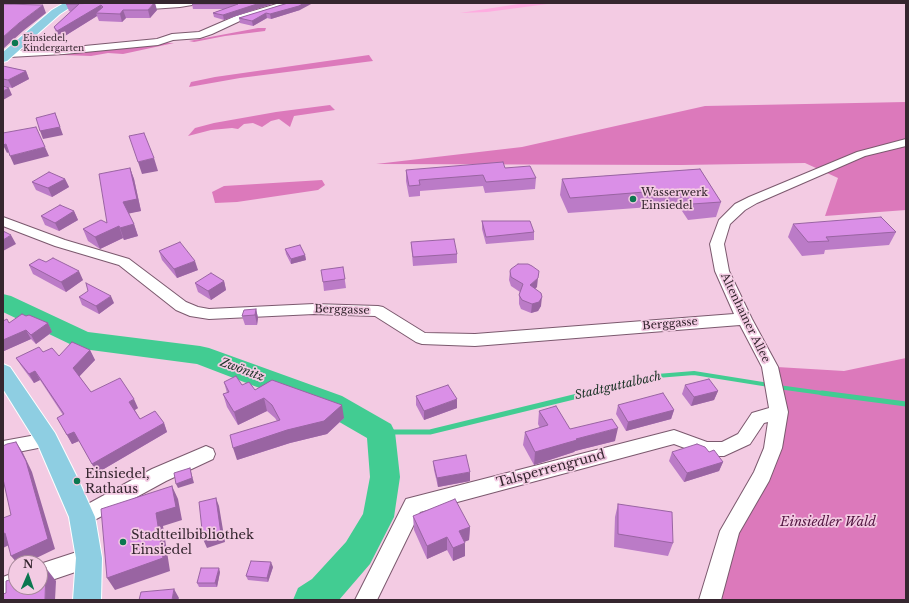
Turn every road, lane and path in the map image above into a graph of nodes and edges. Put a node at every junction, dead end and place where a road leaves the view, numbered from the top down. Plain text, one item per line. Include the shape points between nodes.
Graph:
1 (189, 3) edge
2 (289, 3) edge
3 (73, 6) edge
4 (130, 7) edge
5 (6, 56) edge
6 (906, 142) edge
7 (3, 221) edge
8 (744, 319) junction
9 (3, 372) edge
10 (779, 408) junction
11 (47, 440) junction
12 (3, 448) edge
13 (206, 454) dead end
14 (82, 517) junction
15 (89, 558) junction
16 (48, 571) edge
17 (87, 600) edge
18 (366, 600) edge
19 (710, 600) edge

1 - 4 street via 180,6
2 - 5 street via 246,15 200,35 172,37 158,42
3 - 5 main road via 45,21
6 - 8 street, Altenhainer Allee via 861,154 753,200 740,206 724,223 717,244 722,271
7 - 8 street, Berggasse via 60,243 124,262 181,306 195,312 210,314 314,309 378,311 422,338 475,340
8 - 10 street, Altenhainer Allee via 770,367
9 - 11 main road
10 - 18 street, Talsperrengrund via 758,418 744,439 724,449 706,449 674,437 413,505
10 - 19 street, Altenhainer Allee via 773,448 762,475 730,531
11 - 12 street
11 - 14 main road
13 - 14 street via 159,475
14 - 15 main road
15 - 16 street
15 - 17 main road

